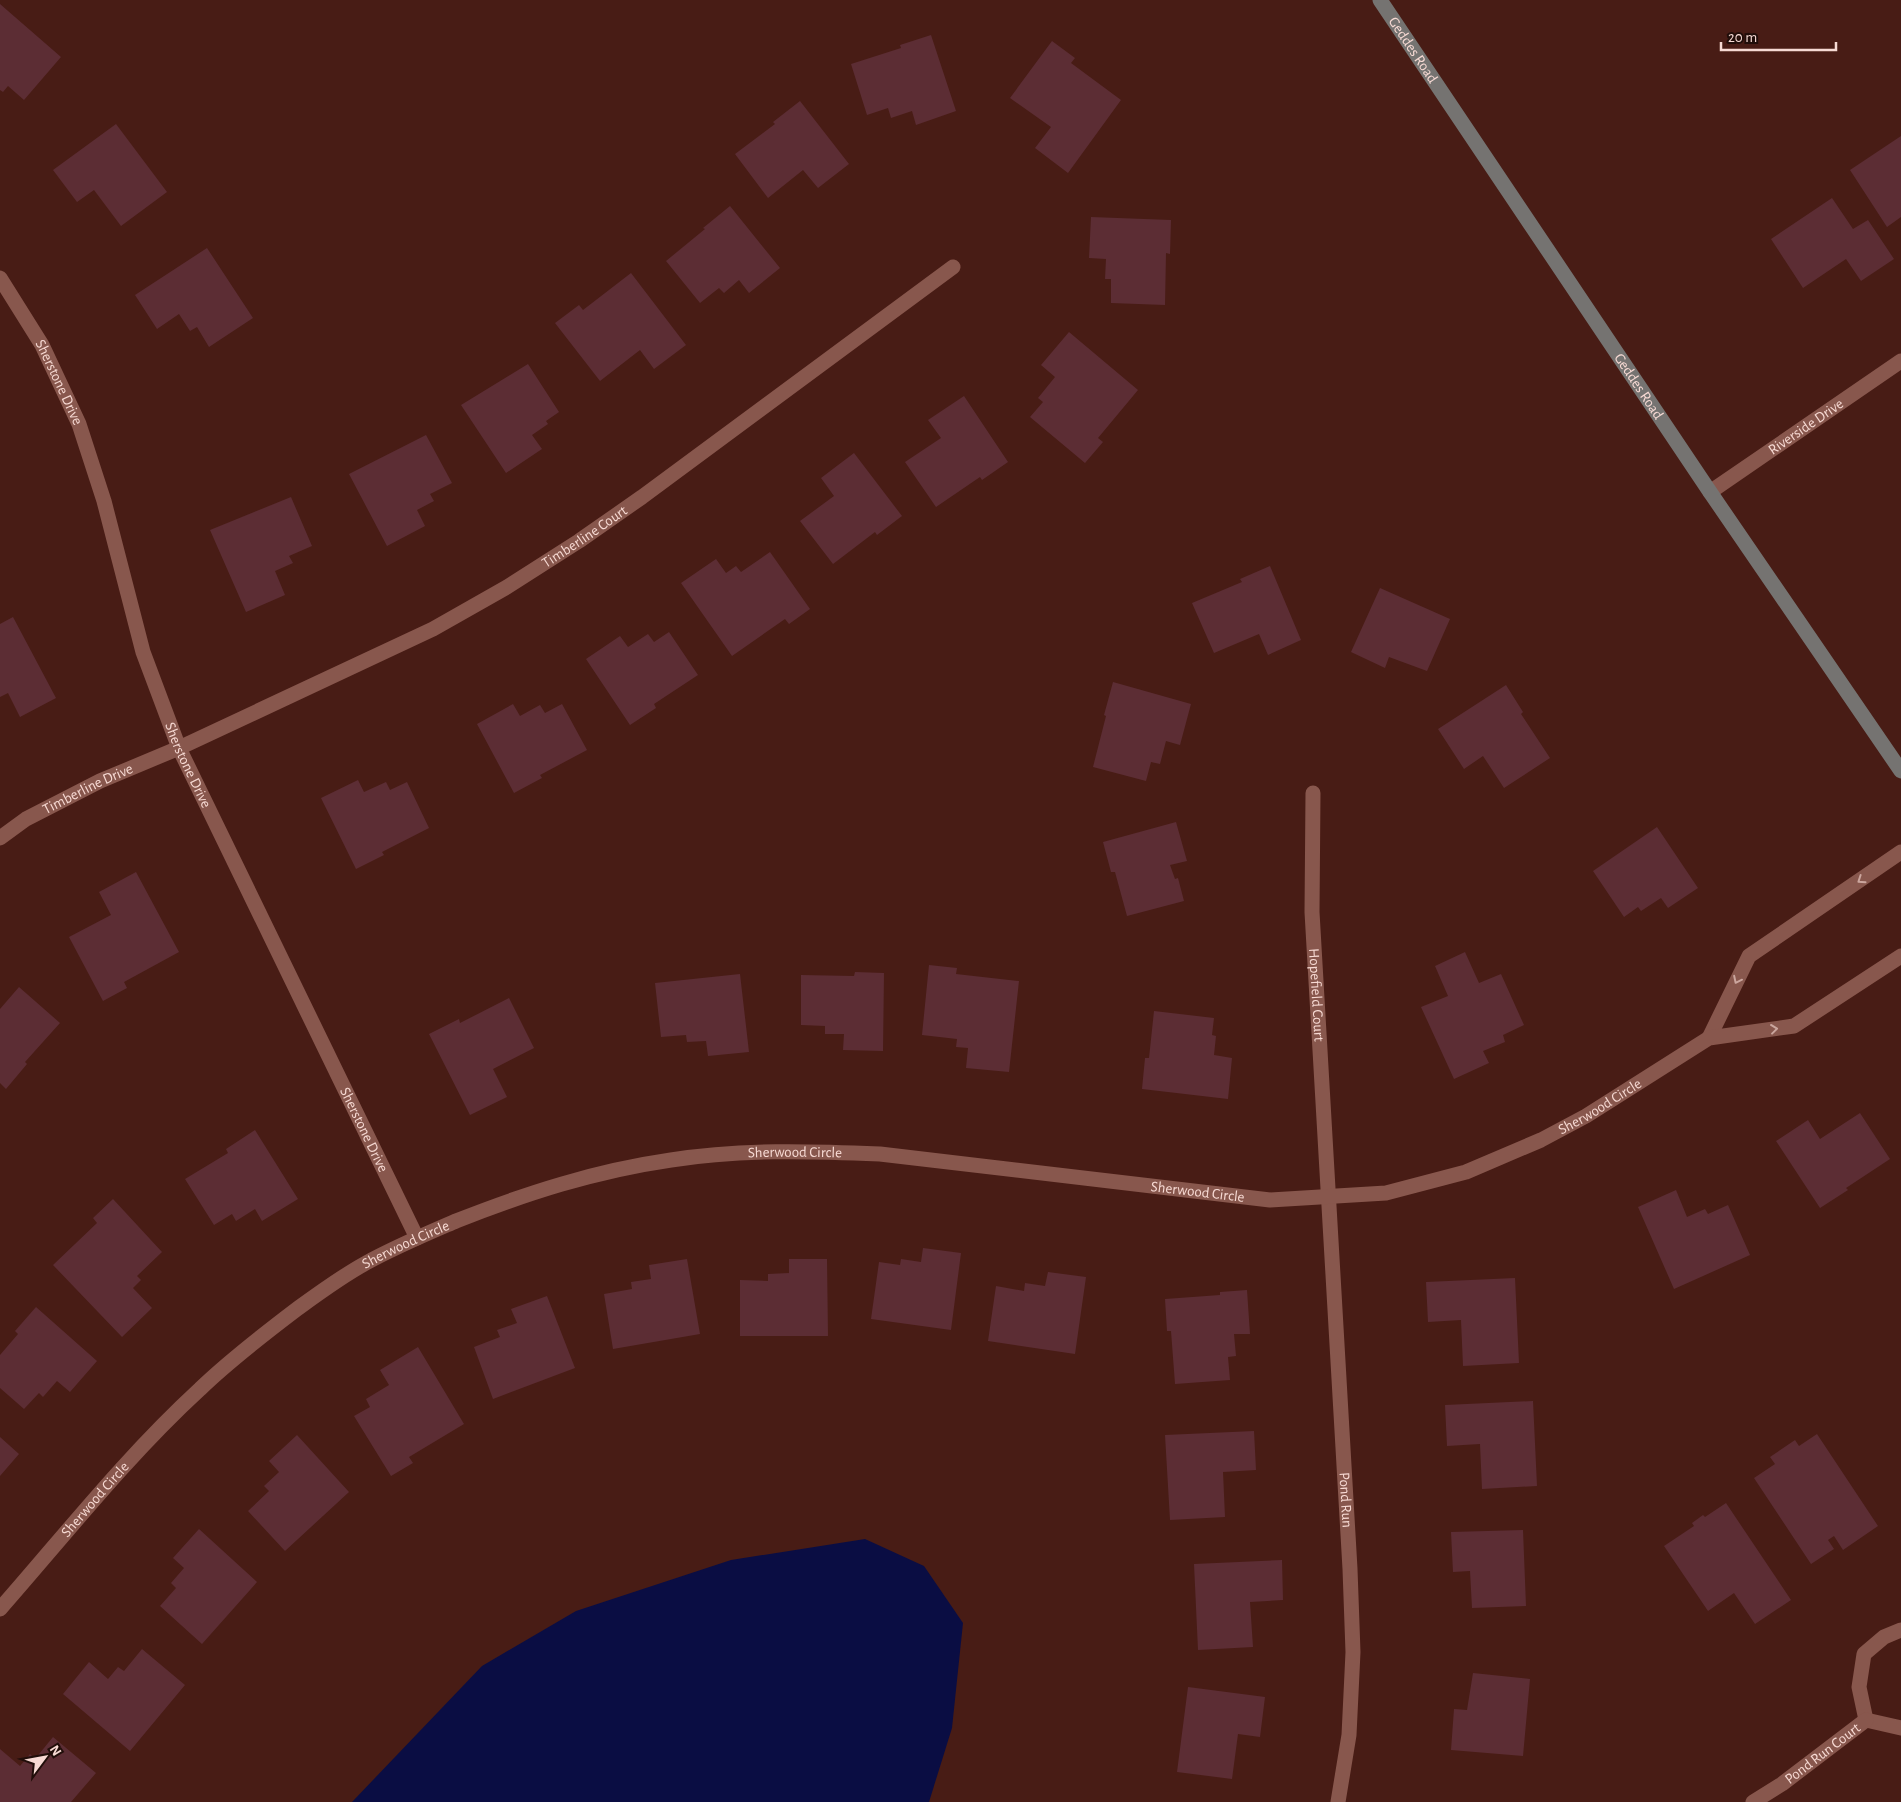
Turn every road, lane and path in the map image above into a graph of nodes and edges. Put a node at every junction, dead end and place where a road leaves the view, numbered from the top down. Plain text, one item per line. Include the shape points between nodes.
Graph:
1 (1380, 0) edge
2 (953, 266) dead end
3 (0, 278) edge
4 (1901, 361) edge
5 (1710, 492) junction
6 (179, 748) junction
7 (1901, 771) edge
8 (1313, 793) dead end
9 (0, 838) edge
10 (1901, 852) edge
11 (1901, 956) edge
12 (1708, 1038) junction
13 (1328, 1196) junction
14 (417, 1238) junction
15 (0, 1609) edge
16 (1901, 1630) edge
17 (1866, 1720) junction
18 (1901, 1728) edge
19 (1338, 1802) edge
20 (1753, 1802) edge

1 - 5 main road, Geddes Road
2 - 6 street, Timberline Court via 642,497 507,587 433,629
3 - 6 street, Sherstone Drive via 42,345 78,424 104,501 143,652
4 - 5 street, Riverside Drive
5 - 7 main road, Geddes Road
6 - 9 street, Timberline Drive via 100,781 26,819
6 - 14 street, Sherstone Drive
8 - 13 street, Hopefield Court via 1312,912
10 -> 12 street via 1748,956
12 -> 11 street, Sherwood Circle via 1794,1026
12 - 13 street, Sherwood Circle via 1586,1116 1541,1140 1466,1172 1386,1193
13 - 14 street, Sherwood Circle via 1270,1200 880,1154 755,1152 673,1160 591,1175 509,1200
13 - 19 street, Pond Run via 1353,1652 1349,1735
14 - 15 street, Sherwood Circle via 365,1263 320,1292 200,1389 138,1451
16 - 17 street, Pond Run Court via 1884,1637 1864,1654 1859,1687
17 - 18 street, Pond Run Court
17 - 20 street, Pond Run Court

